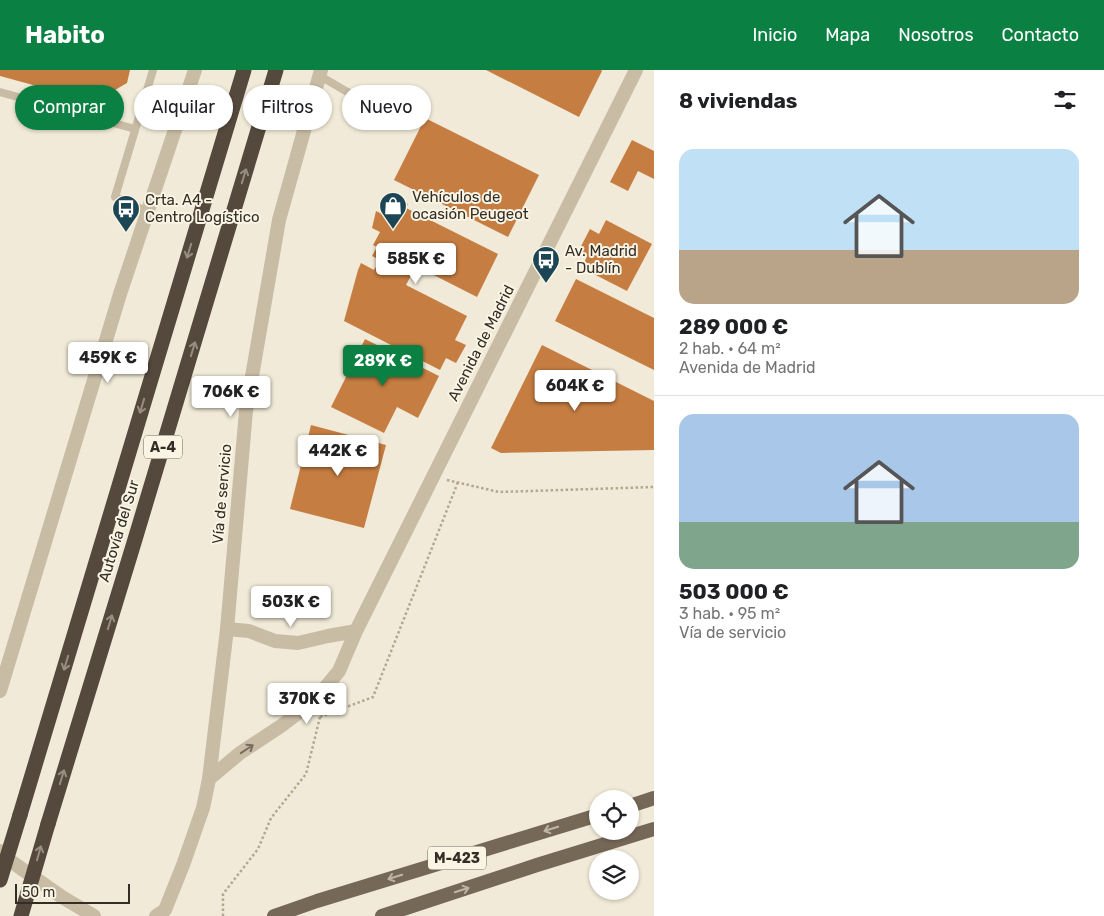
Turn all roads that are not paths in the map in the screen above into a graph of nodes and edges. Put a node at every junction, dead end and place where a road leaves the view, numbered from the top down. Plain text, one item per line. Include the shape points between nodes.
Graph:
1 (153, 70) edge
2 (195, 70) edge
3 (244, 70) edge
4 (276, 70) edge
5 (636, 70) edge
6 (320, 73) edge
7 (148, 85) edge
8 (342, 87) edge
9 (0, 92) edge
10 (134, 129) edge
11 (135, 130) edge
12 (148, 212) junction
13 (227, 629) junction
14 (356, 631) junction
15 (0, 691) edge
16 (209, 779) junction
17 (654, 798) edge
18 (639, 803) edge
19 (589, 818) edge
20 (654, 828) edge
21 (0, 851) edge
22 (0, 880) edge
23 (164, 914) edge
24 (21, 916) edge
25 (94, 916) edge
26 (274, 916) edge
27 (382, 916) edge

1 - 7 lane
2 - 12 street
3 -> 22 highway, Autovía del Sur / A-4, bridge
24 -> 4 highway, Autovía del Sur / A-4, bridge
5 - 14 street, Avenida de Madrid
6 - 8 lane
6 - 13 street, Vía de servicio via 280,220 246,411
9 - 10 lane
11 - 12 lane via 115,197
12 - 15 street via 120,294
13 - 14 street via 298,643
13 - 16 street, Vía de servicio
16 -> 14 street, Avenida de Madrid via 310,704 339,671
16 - 23 street, Vía de servicio via 203,808
17 - 18 main road
19 -> 26 main road, M-423
27 -> 20 main road, M-423
21 - 25 street via 62,897

